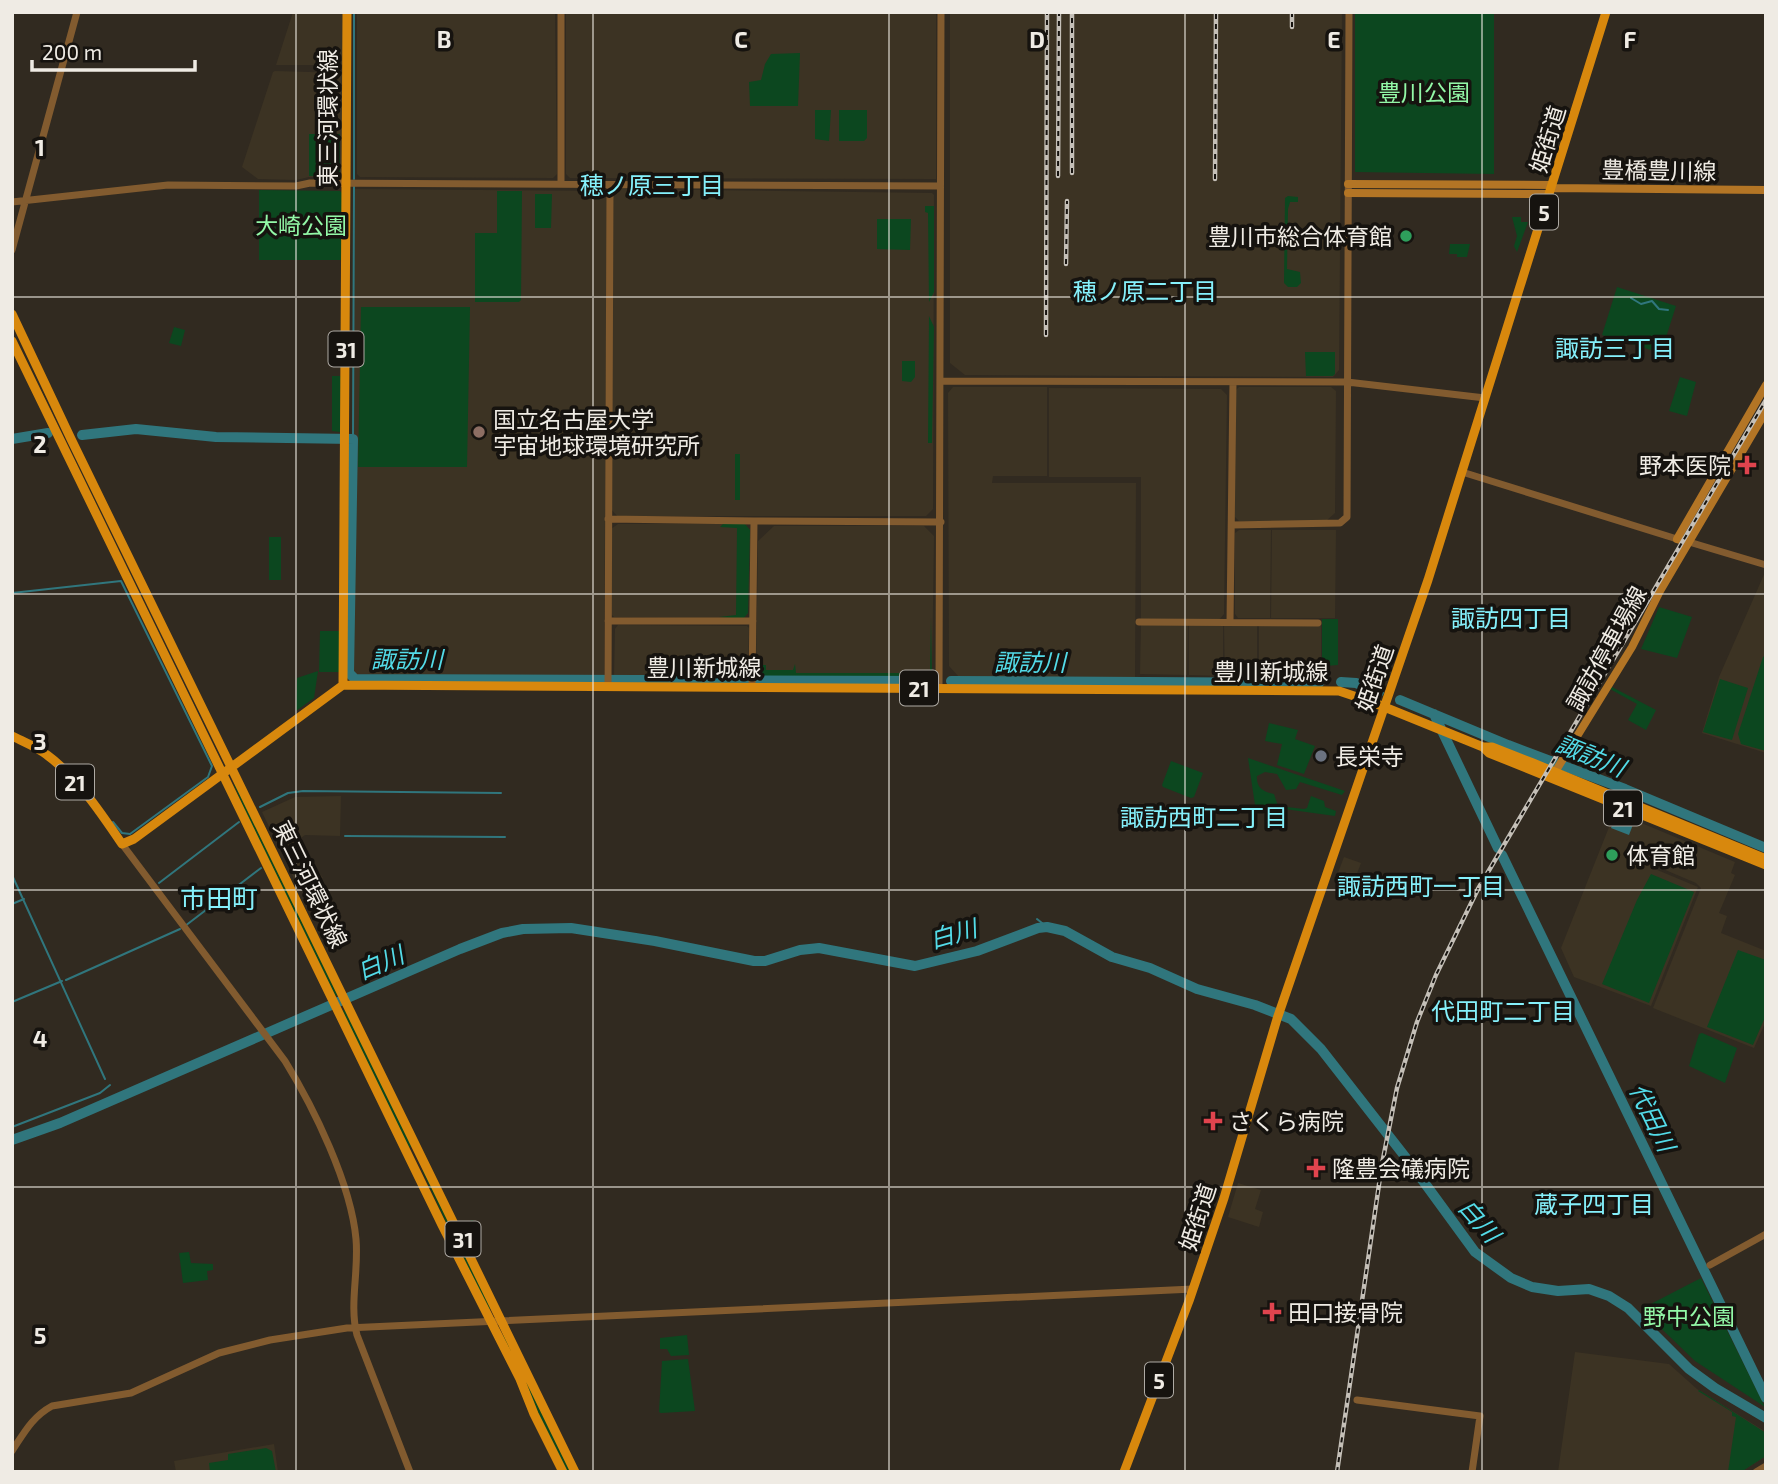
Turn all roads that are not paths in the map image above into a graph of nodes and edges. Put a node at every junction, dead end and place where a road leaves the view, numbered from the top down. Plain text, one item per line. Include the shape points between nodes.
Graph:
1 (77, 12) edge
2 (347, 12) edge
3 (561, 12) edge
4 (941, 12) edge
5 (1349, 12) edge
6 (1606, 12) edge
7 (346, 183) junction
8 (561, 184) junction
9 (610, 185) junction
10 (940, 186) junction
11 (1348, 188) junction
12 (1551, 189) junction
13 (1766, 190) edge
14 (26, 200) junction
15 (12, 202) edge
16 (12, 250) edge
17 (12, 314) edge
18 (12, 341) edge
19 (940, 381) junction
20 (1233, 382) junction
21 (1347, 382) junction
22 (1766, 385) edge
23 (1485, 398) junction
24 (1766, 411) edge
25 (1462, 472) junction
26 (608, 519) junction
27 (754, 522) junction
28 (941, 522) junction
29 (1232, 525) junction
30 (1677, 539) junction
31 (1689, 542) junction
32 (1766, 565) edge
33 (608, 621) junction
34 (753, 621) junction
35 (1139, 622) dead end
36 (1230, 622) junction
37 (1318, 623) dead end
38 (608, 682) junction
39 (752, 682) junction
40 (343, 685) junction
41 (939, 688) junction
42 (1385, 707) junction
43 (12, 736) edge
44 (1483, 747) junction
45 (232, 767) junction
46 (1556, 771) junction
47 (223, 774) junction
48 (122, 844) junction
49 (1766, 859) edge
50 (1766, 865) edge
51 (1766, 1234) edge
52 (1710, 1265) dead end
53 (1193, 1289) junction
54 (503, 1322) junction
55 (491, 1323) junction
56 (355, 1329) junction
57 (1357, 1399) dead end
58 (12, 1451) edge
59 (1766, 1466) edge
60 (410, 1472) edge
61 (563, 1472) edge
62 (575, 1472) edge
63 (1124, 1472) edge
64 (1472, 1472) edge
65 (1756, 1472) edge

1 - 14 street
2 - 7 main road, 東三河環状線 / 31
3 - 8 street
4 - 10 street
5 - 11 street
6 - 12 main road, 姫街道 / 5
7 - 8 street
7 - 14 street via 168,184
7 - 40 main road, 東三河環状線 / 31
8 - 9 street
9 - 10 street
9 - 26 street
10 - 19 street
11 - 12 main road, 豊橋豊川線
11 - 21 street
12 - 13 main road, 豊橋豊川線
12 - 23 main road, 姫街道 / 5
14 - 15 street
14 - 16 street
17 - 45 main road, 東三河環状線 / 31
18 - 47 main road, 東三河環状線 / 31
19 - 20 street
19 - 28 street
20 - 21 street
20 - 29 street
21 - 23 street
21 - 29 street via 1344,522
22 - 30 main road
23 - 25 main road, 姫街道 / 5
24 - 31 main road, 諏訪停車場線
25 - 30 street
25 - 42 main road, 姫街道 / 5
26 - 27 street
26 - 33 street
27 - 28 street
27 - 34 street
28 - 41 street
29 - 36 street
30 - 31 main road
31 - 32 street
31 - 46 main road, 諏訪停車場線
33 - 34 street
33 - 38 street
34 - 39 street
35 - 36 street
36 - 37 street
38 - 39 main road, 豊川新城線 / 21
38 - 40 main road, 豊川新城線 / 21
39 - 41 main road, 豊川新城線 / 21
40 - 45 main road
41 - 42 main road, 豊川新城線 / 21 via 1329,690
42 - 44 main road, 豊川新城線 / 21
42 - 53 main road, 姫街道 / 5 via 1278,1018
43 - 48 main road, 21 via 59,764
44 - 46 main road, 豊川新城線 / 21
44 - 50 main road, 豊川新城線 / 21
45 - 47 main road
45 - 54 main road, 東三河環状線 / 31
46 - 49 main road, 豊川新城線 / 21
47 - 48 main road
47 - 55 main road, 東三河環状線 / 31
48 - 56 street via 301,1087 348,1198 356,1239
51 - 52 street
53 - 54 street
53 - 63 main road, 姫街道 / 5
54 - 55 street
54 - 62 main road, 東三河環状線 / 31
55 - 56 street
55 - 61 main road, 東三河環状線 / 31
56 - 58 street via 270,1340 219,1353 131,1393 52,1406 36,1417
56 - 60 street
57 - 64 street via 1480,1416
59 - 65 street

